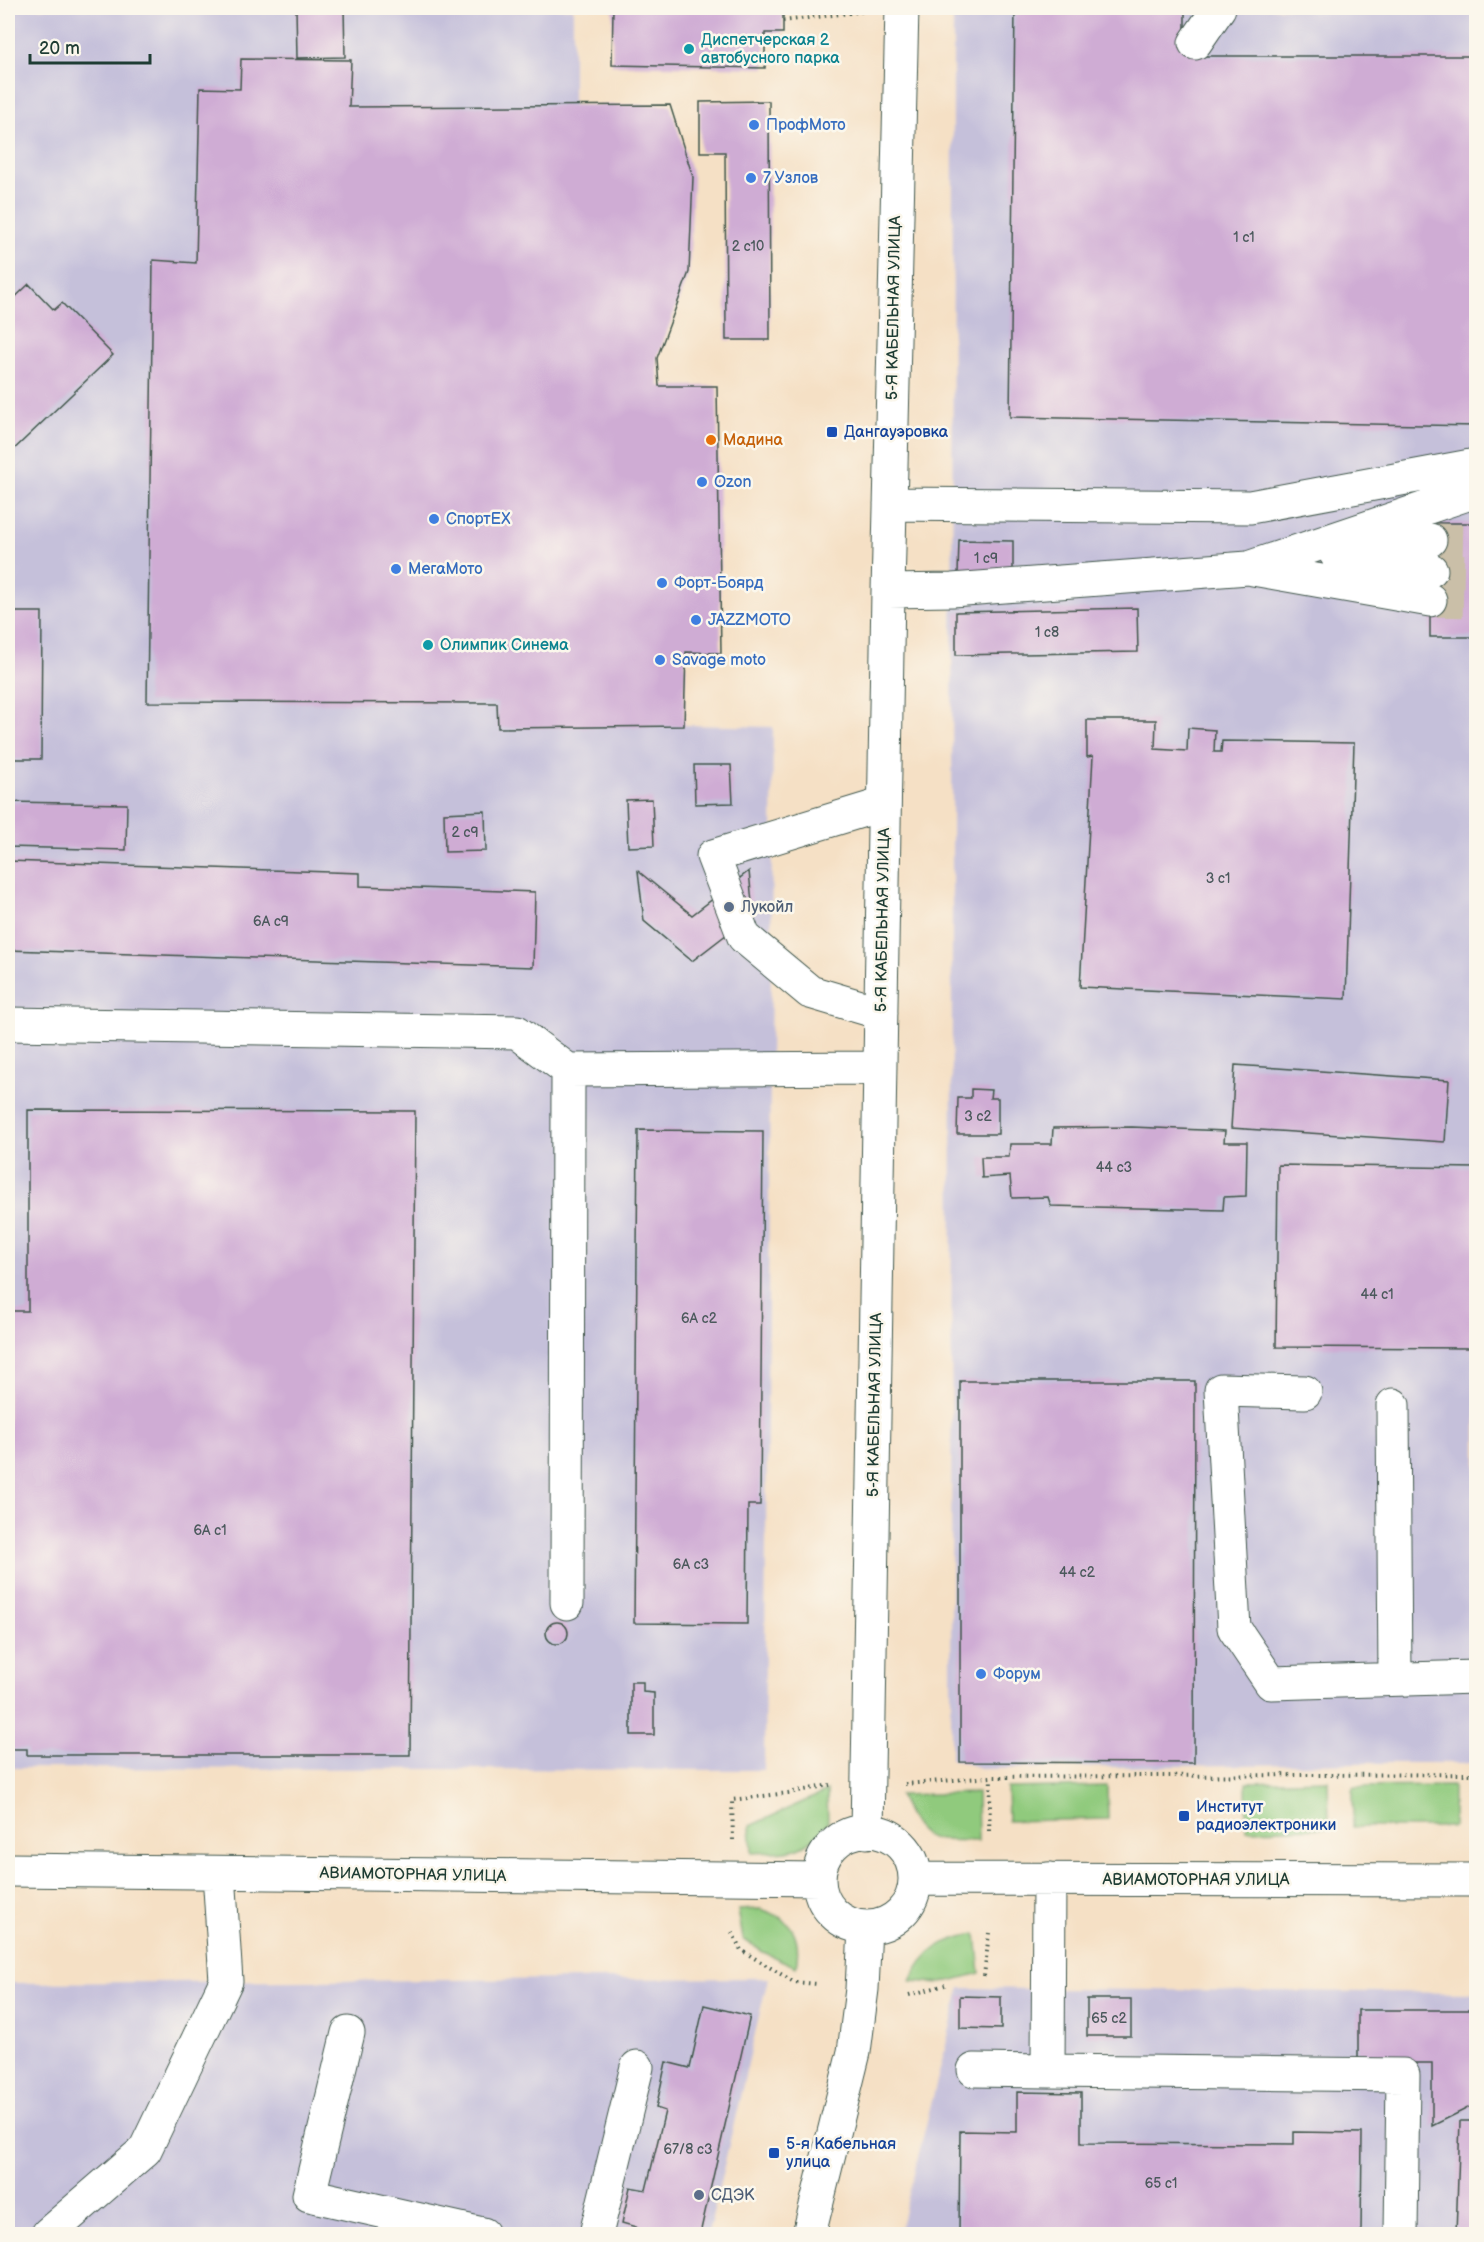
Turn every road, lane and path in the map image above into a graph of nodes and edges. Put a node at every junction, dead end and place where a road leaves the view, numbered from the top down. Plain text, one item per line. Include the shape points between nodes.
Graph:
1 (1219, 8) edge
2 (887, 9) edge
3 (783, 21) dead end
4 (1196, 43) dead end
5 (1476, 465) edge
6 (1476, 491) edge
7 (890, 504) junction
8 (1248, 568) junction
9 (888, 591) junction
10 (884, 804) junction
11 (881, 1013) junction
12 (8, 1024) edge
13 (880, 1068) junction
14 (568, 1070) junction
15 (1305, 1392) dead end
16 (1393, 1405) dead end
17 (567, 1604) dead end
18 (1476, 1677) edge
19 (1395, 1678) junction
20 (1476, 1774) edge
21 (991, 1778) junction
22 (830, 1784) dead end
23 (904, 1784) dead end
24 (989, 1831) dead end
25 (867, 1832) junction
26 (734, 1840) dead end
27 (8, 1870) edge
28 (219, 1873) junction
29 (819, 1879) junction
30 (915, 1879) junction
31 (1049, 1879) junction
32 (1476, 1880) edge
33 (865, 1928) junction
34 (732, 1932) dead end
35 (989, 1933) dead end
36 (984, 1976) dead end
37 (818, 1984) dead end
38 (945, 1986) dead end
39 (909, 1995) dead end
40 (348, 2033) dead end
41 (637, 2067) dead end
42 (974, 2070) dead end
43 (1048, 2071) junction
44 (48, 2235) edge
45 (483, 2235) edge
46 (596, 2235) edge
47 (809, 2235) edge
48 (1401, 2235) edge

1 - 4 street
2 - 3 path
2 - 7 street, 5-Я КАБЕЛЬНАЯ УЛИЦА
5 - 7 street via 1250,507
6 - 8 street
7 - 9 street, 5-Я КАБЕЛЬНАЯ УЛИЦА
8 - 8 street via 1430,570
8 - 9 street via 952,590
9 - 10 street, 5-Я КАБЕЛЬНАЯ УЛИЦА
10 - 11 street, 5-Я КАБЕЛЬНАЯ УЛИЦА
10 - 11 street via 713,856 744,938 810,992
11 - 13 street, 5-Я КАБЕЛЬНАЯ УЛИЦА
12 - 14 street via 517,1032
13 - 14 street
13 - 25 street, 5-Я КАБЕЛЬНАЯ УЛИЦА
14 - 17 street
15 - 19 street via 1221,1390 1234,1628 1270,1683
16 - 19 street
18 - 19 street
20 - 21 path
21 - 23 path
21 - 24 path
22 - 26 path via 732,1800
25 - 29 street via 852,1833 839,1840 822,1864
25 - 30 street via 895,1840 909,1858
27 - 28 street, АВИАМОТОРНАЯ УЛИЦА
28 - 29 street, АВИАМОТОРНАЯ УЛИЦА
28 - 44 street via 226,1981 145,2150
29 - 33 street via 828,1906 838,1917
30 - 31 street, АВИАМОТОРНАЯ УЛИЦА
30 - 33 street via 906,1908 895,1919
31 - 32 street, АВИАМОТОРНАЯ УЛИЦА
31 - 43 street
33 - 47 street via 854,2052
34 - 37 path via 741,1950 794,1982
35 - 36 path
38 - 39 path
40 - 45 street via 309,2195
41 - 46 street
42 - 43 street
43 - 48 street via 1403,2075

